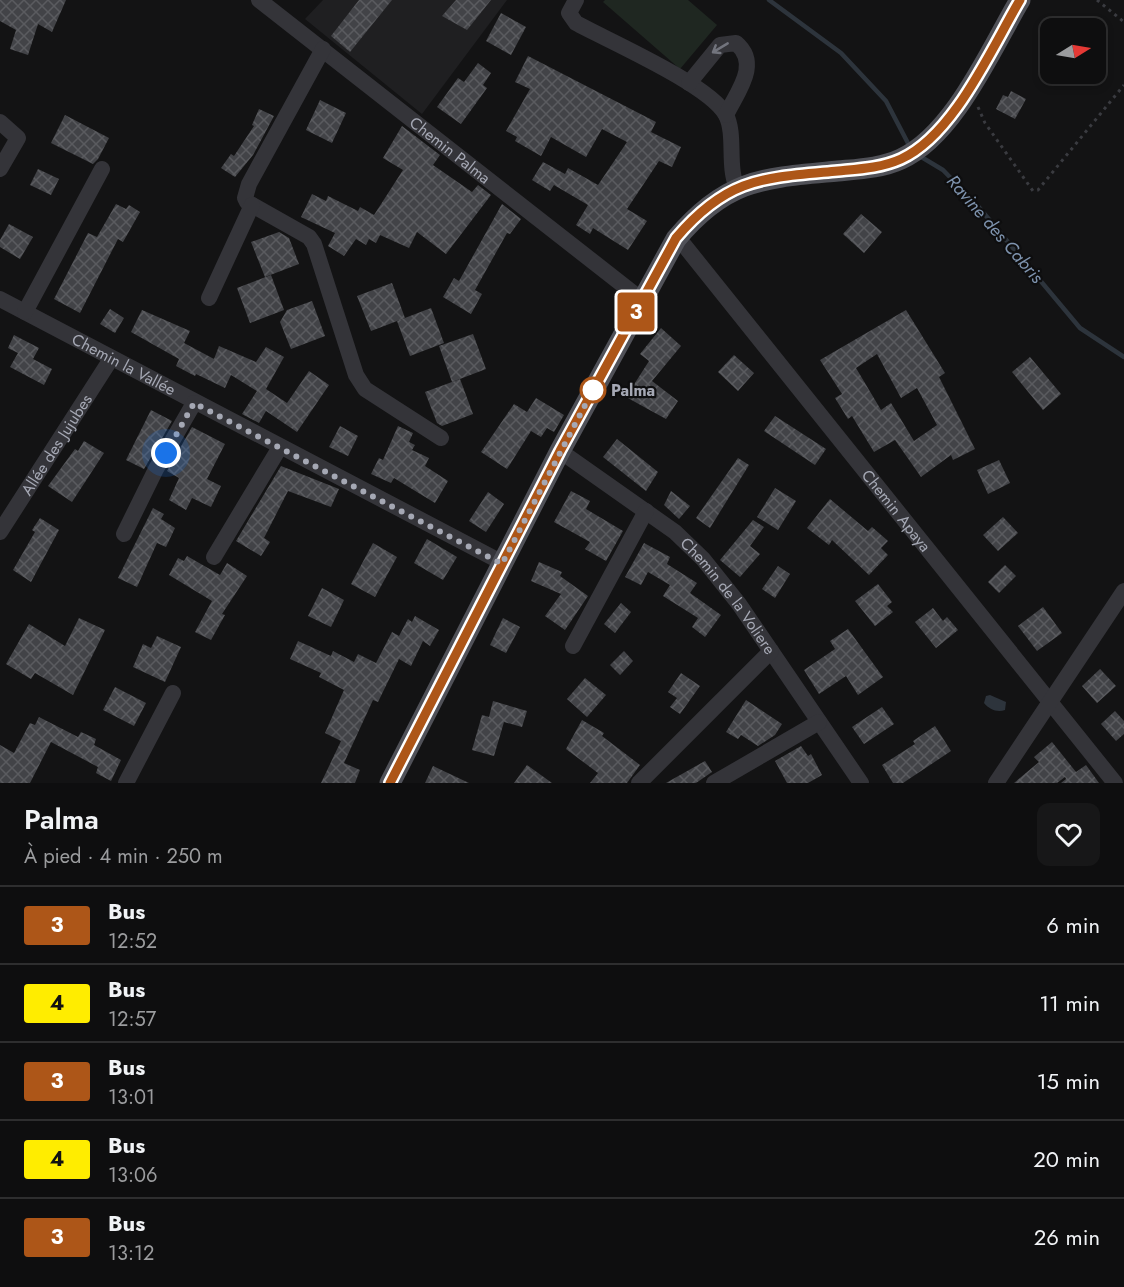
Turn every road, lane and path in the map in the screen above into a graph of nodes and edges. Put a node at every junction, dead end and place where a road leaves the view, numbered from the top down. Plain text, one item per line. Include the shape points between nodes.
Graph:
1 (259, 0) edge
2 (576, 0) edge
3 (1020, 0) edge
4 (1097, 0) edge
5 (1124, 22) edge
6 (323, 49) junction
7 (689, 83) junction
8 (970, 86) junction
9 (1124, 86) edge
10 (726, 116) junction
11 (0, 122) edge
12 (0, 169) edge
13 (102, 169) dead end
14 (737, 188) junction
15 (252, 205) junction
16 (676, 238) junction
17 (209, 298) dead end
18 (0, 299) edge
19 (642, 300) junction
20 (25, 312) junction
21 (111, 359) junction
22 (194, 403) junction
23 (441, 438) dead end
24 (280, 447) junction
25 (560, 451) junction
26 (646, 511) junction
27 (0, 532) edge
28 (124, 534) dead end
29 (214, 557) dead end
30 (502, 564) junction
31 (1124, 591) edge
32 (573, 646) dead end
33 (771, 651) junction
34 (173, 693) dead end
35 (1052, 702) junction
36 (819, 722) junction
37 (854, 781) edge
38 (126, 783) edge
39 (390, 783) edge
40 (639, 783) edge
41 (714, 783) edge
42 (996, 783) edge
43 (1115, 783) edge

1 - 6 street, Chemin Palma
2 - 7 street via 569,13 576,23
3 - 8 main road
4 - 5 path
6 - 15 street via 246,192 245,198
6 - 19 street, Chemin Palma
7 - 10 street via 712,99
10 -> 7 street via 748,70 749,59 743,49 736,43 720,45
8 - 9 path via 985,123 1033,191 1038,190
8 - 14 main road via 926,143 901,159 871,168 780,177
10 - 14 street
11 - 12 street via 18,138
13 - 20 street
14 - 16 main road via 697,213
15 - 17 street
15 - 23 street via 309,237 314,244 356,375 365,389
16 - 19 main road
16 - 35 street, Chemin Apaya
18 - 20 street, Chemin la Vallée
19 - 25 main road
20 - 21 street, Chemin la Vallée
21 - 22 street, Chemin la Vallée
21 - 27 street, Allée des Jujubes
22 - 24 street, Chemin la Vallée
22 - 28 street
24 - 29 street
24 - 30 street, Chemin la Vallée
25 - 26 street, Chemin de la Voliere
25 - 30 main road
26 - 32 street
26 - 33 street, Chemin de la Voliere via 703,559 740,604
30 - 39 main road
31 - 35 street
33 - 36 street, Chemin de la Voliere
33 - 40 street
34 - 38 street
35 - 42 street
35 - 43 street, Chemin Apaya
36 - 37 street, Chemin de la Voliere
36 - 41 street

